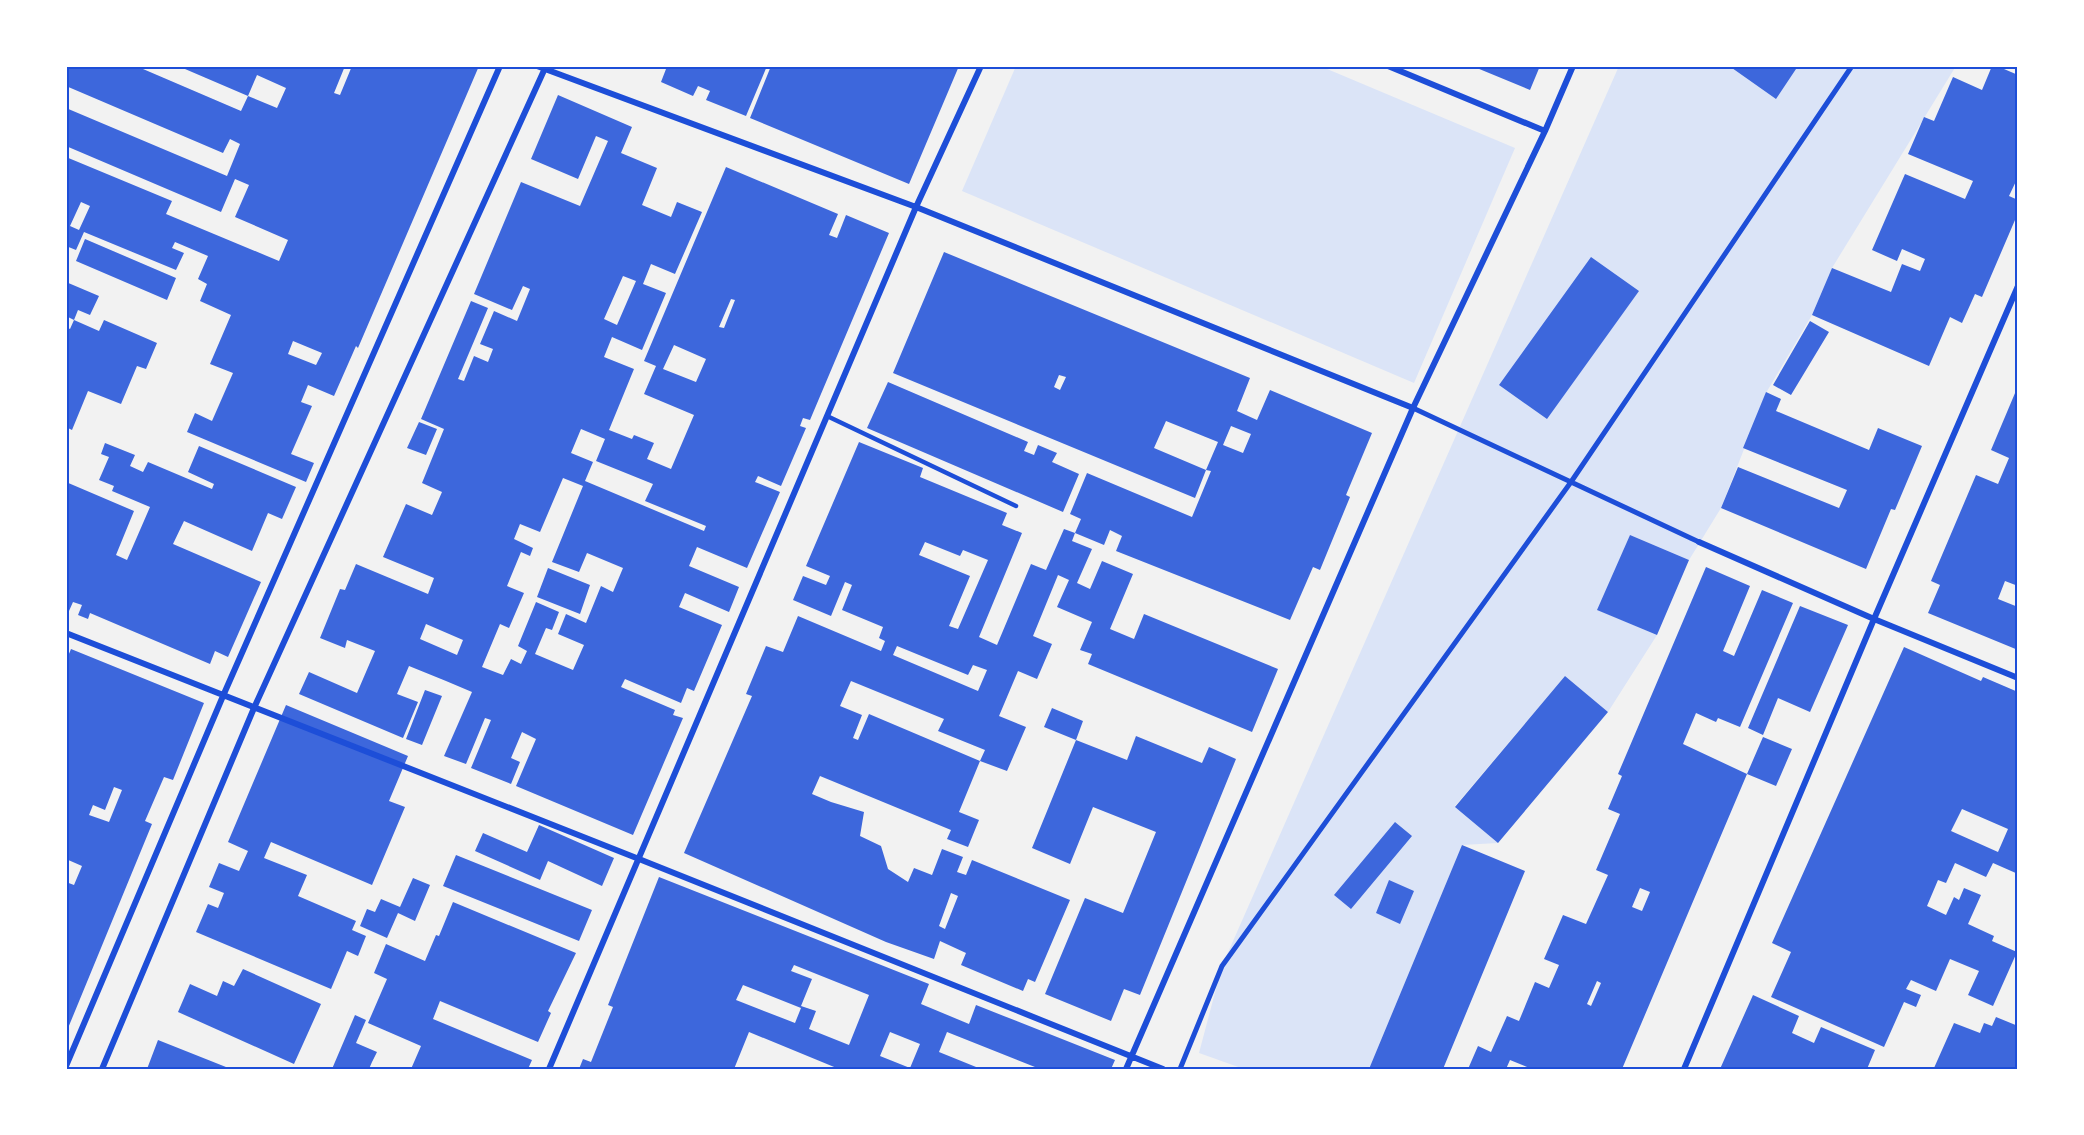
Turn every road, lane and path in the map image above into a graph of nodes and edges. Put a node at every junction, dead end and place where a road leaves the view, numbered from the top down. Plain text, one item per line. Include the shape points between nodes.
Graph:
1 (500, 66) edge
2 (537, 66) edge
3 (981, 66) edge
4 (1388, 66) edge
5 (1573, 66) edge
6 (1852, 66) edge
7 (545, 68) edge
8 (1545, 131) junction
9 (916, 207) junction
10 (2018, 286) edge
11 (1413, 408) junction
12 (827, 416) junction
13 (1571, 482) junction
14 (1016, 506) dead end
15 (1699, 542) joint
16 (1874, 619) junction
17 (66, 633) edge
18 (2018, 678) edge
19 (223, 696) junction
20 (254, 708) junction
21 (639, 859) junction
22 (1131, 1056) junction
23 (66, 1066) edge
24 (102, 1069) edge
25 (549, 1069) edge
26 (1126, 1069) edge
27 (1163, 1069) edge
28 (1180, 1069) edge
29 (1684, 1069) edge

1 - 19 street
2 - 7 street
3 - 9 street
4 - 8 street
5 - 8 street
6 - 13 street
7 - 9 street
7 - 20 street
8 - 11 street
9 - 11 street
9 - 12 street
10 - 16 street
11 - 13 street
11 - 22 street
12 - 14 lane
12 - 21 street
13 - 15 street
13 - 28 street via 1222,966
15 - 16 street
16 - 18 street
16 - 29 street
17 - 19 street
19 - 20 street
19 - 23 street
20 - 21 street
20 - 24 street
21 - 22 street
21 - 25 street
22 - 26 street
22 - 27 street

